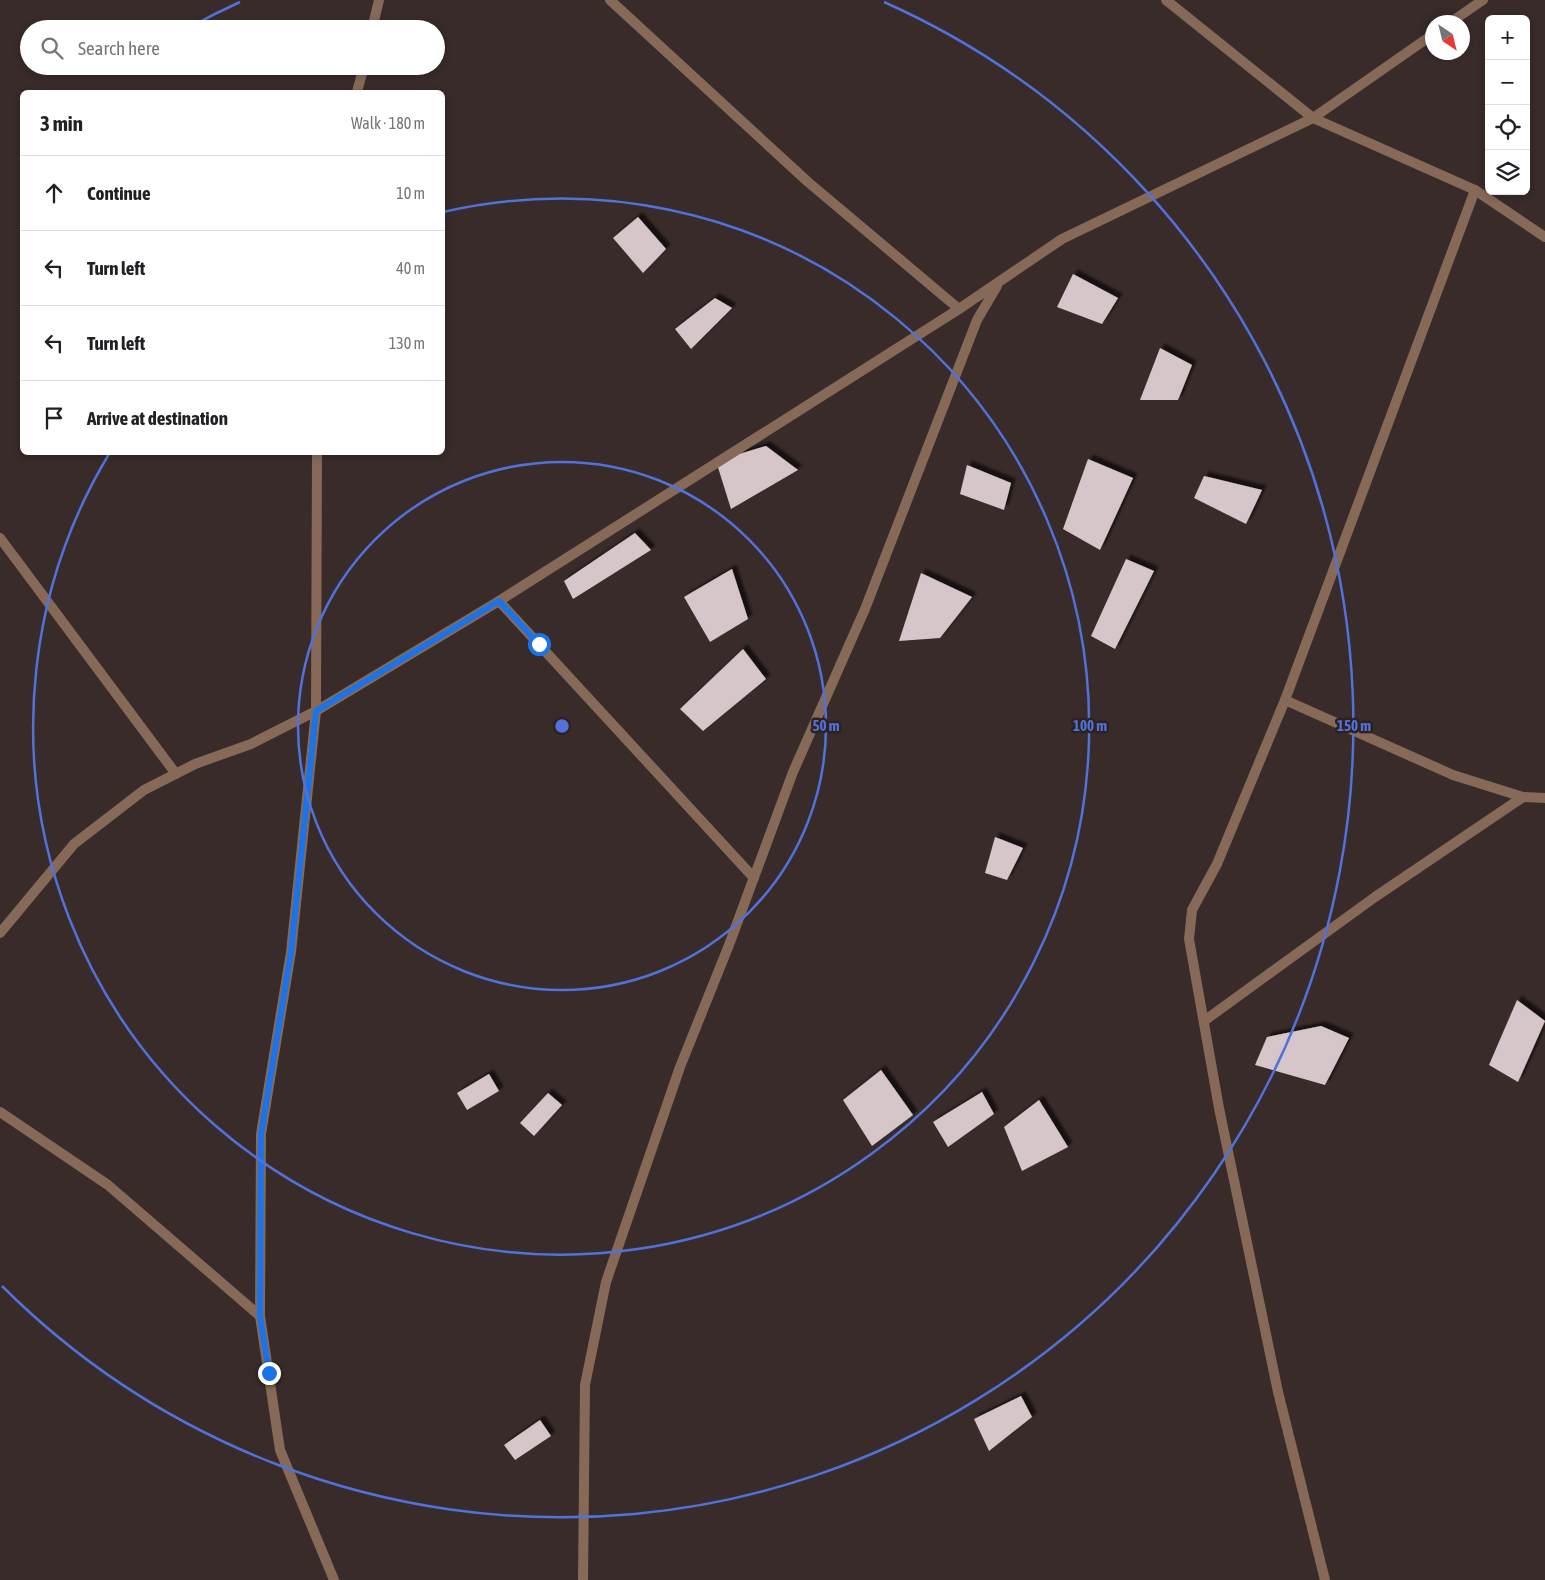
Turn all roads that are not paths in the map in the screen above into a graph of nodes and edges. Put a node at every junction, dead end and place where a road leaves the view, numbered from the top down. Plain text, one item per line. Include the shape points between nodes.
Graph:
1 (379, 0) edge
2 (610, 0) edge
3 (1166, 0) edge
4 (1484, 0) edge
5 (1462, 15) edge
6 (374, 20) edge
7 (1425, 40) edge
8 (362, 75) edge
9 (358, 90) edge
10 (1313, 118) junction
11 (1475, 190) junction
12 (1545, 237) edge
13 (999, 282) junction
14 (959, 309) junction
15 (317, 455) edge
16 (0, 538) edge
17 (499, 601) junction
18 (1285, 700) junction
19 (316, 711) junction
20 (176, 774) junction
21 (1523, 797) junction
22 (1545, 798) edge
23 (754, 878) junction
24 (0, 933) edge
25 (1204, 1021) junction
26 (0, 1112) edge
27 (260, 1316) junction
28 (334, 1580) edge
29 (583, 1580) edge
30 (1325, 1580) edge

1 - 6 street
2 - 14 street via 808,182
3 - 10 street
4 - 5 street
7 - 10 street
8 - 9 street
10 - 11 street
10 - 13 street via 1062,239
11 - 12 street
11 - 18 street
13 - 14 street
13 - 23 street via 977,320 865,609 793,772
14 - 17 street
15 - 19 street
16 - 20 street
17 - 19 street
17 - 23 street
18 - 21 street via 1453,775
18 - 25 street via 1217,864 1192,910 1189,939
19 - 20 street via 251,744
19 - 27 street via 291,952 261,1134
20 - 24 street via 144,790 74,844
21 - 22 street
21 - 25 street via 1374,897
23 - 29 street via 680,1067 606,1282 585,1385
25 - 30 street via 1278,1392
26 - 27 street via 108,1185
27 - 28 street via 280,1450

